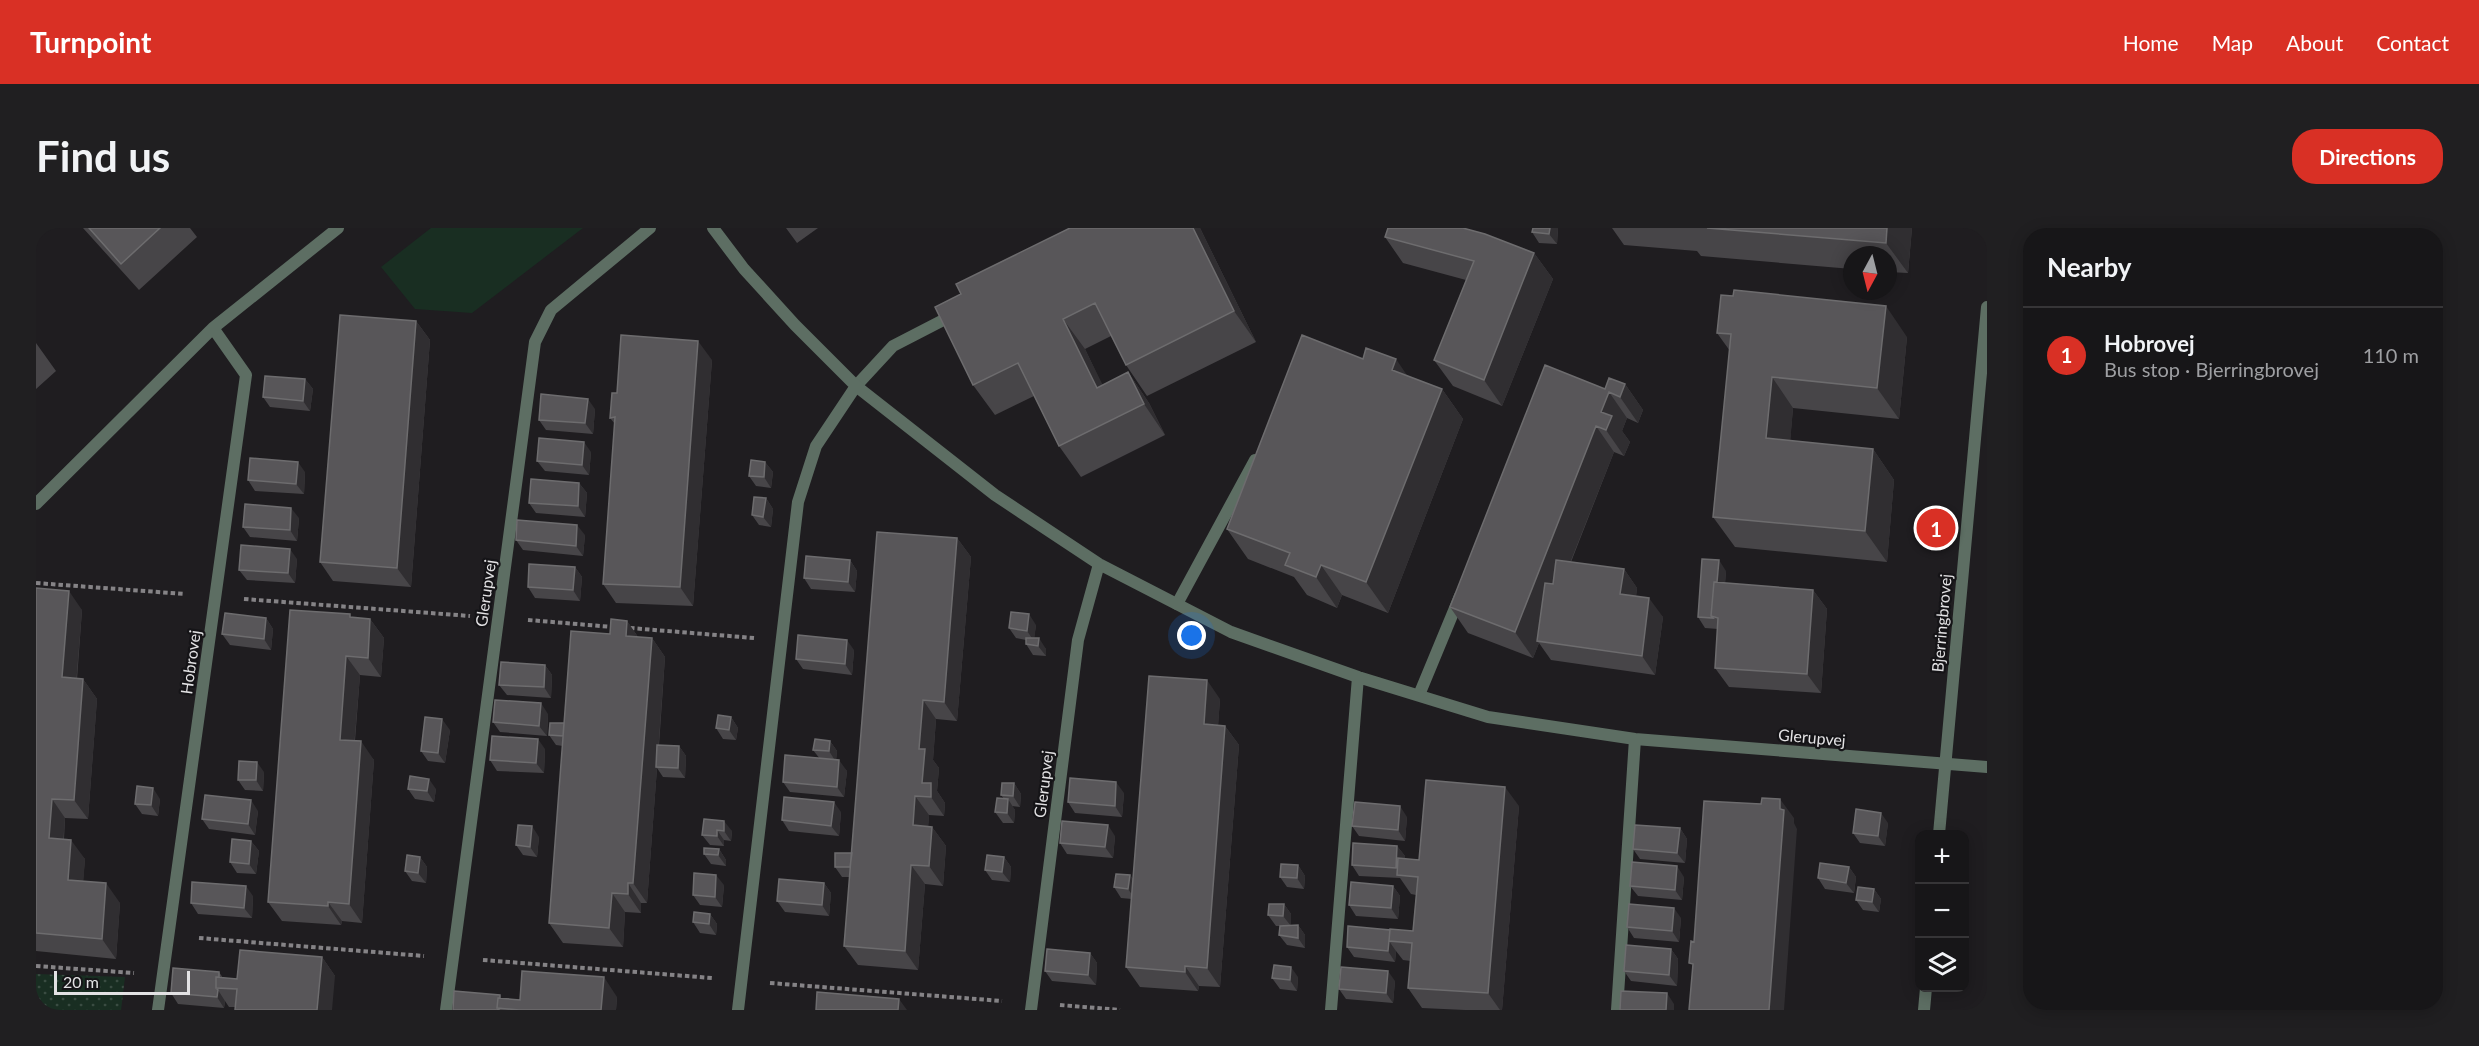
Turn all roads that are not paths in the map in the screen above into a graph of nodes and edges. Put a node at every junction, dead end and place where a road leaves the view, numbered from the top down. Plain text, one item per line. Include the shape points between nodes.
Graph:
1 (338, 228) edge
2 (650, 228) edge
3 (713, 228) edge
4 (967, 307) edge
5 (1987, 307) edge
6 (213, 328) junction
7 (856, 386) junction
8 (1260, 451) edge
9 (36, 504) edge
10 (1099, 564) junction
11 (1463, 588) edge
12 (1177, 604) junction
13 (1358, 677) junction
14 (1419, 695) junction
15 (1635, 739) junction
16 (1945, 765) junction
17 (1987, 767) edge
18 (1939, 830) edge
19 (1926, 992) edge
20 (1032, 1007) edge
21 (158, 1010) edge
22 (446, 1010) edge
23 (738, 1010) edge
24 (1331, 1010) edge
25 (1617, 1010) edge
26 (1924, 1010) edge

1 - 6 street
2 - 22 street, Glerupvej via 550,310 536,342
3 - 7 street, Glerupvej via 744,269
4 - 7 street via 893,346
5 - 16 street, Bjerringbrovej
6 - 9 street
6 - 21 street, Hobrovej via 246,375
7 - 10 street, Glerupvej via 995,495
7 - 23 street via 816,446 798,502
8 - 12 street
10 - 12 street, Glerupvej
10 - 20 street, Glerupvej via 1078,640
11 - 14 street
12 - 13 street, Glerupvej via 1231,632
13 - 14 street, Glerupvej
13 - 24 street
14 - 15 street, Glerupvej via 1488,717
15 - 16 street, Glerupvej
15 - 25 street
16 - 17 street, Glerupvej
16 - 18 street, Bjerringbrovej
19 - 26 street

